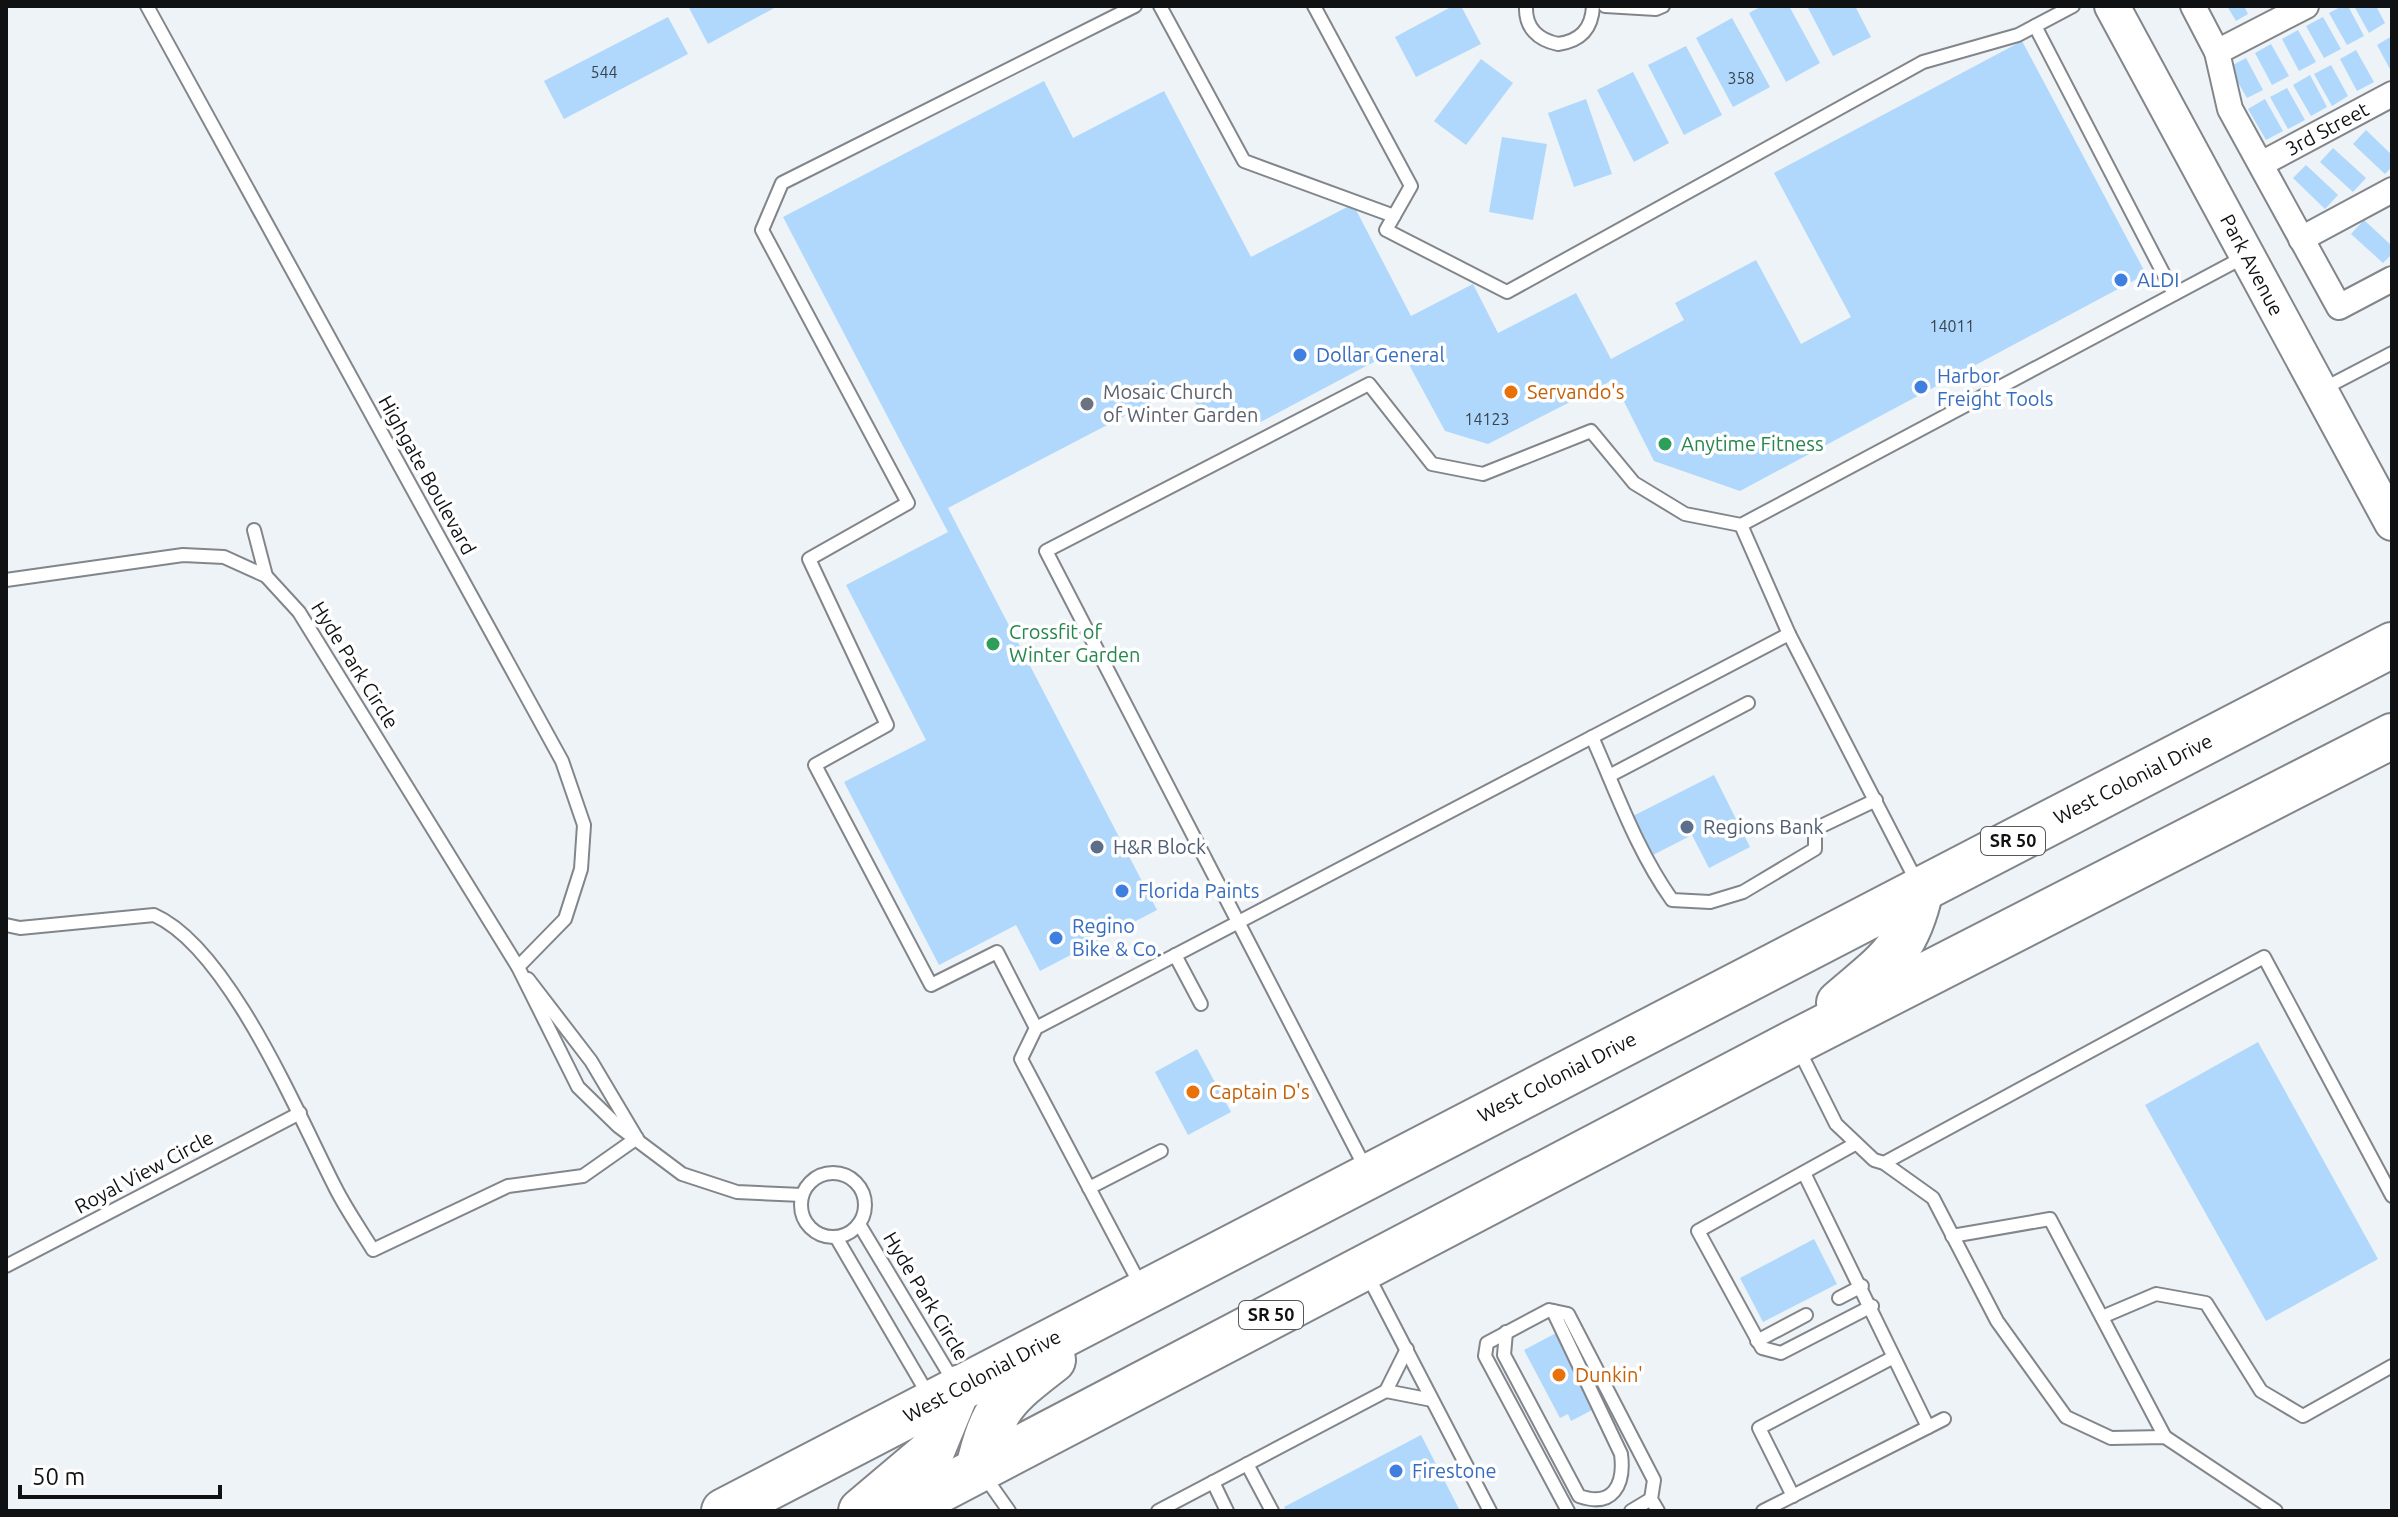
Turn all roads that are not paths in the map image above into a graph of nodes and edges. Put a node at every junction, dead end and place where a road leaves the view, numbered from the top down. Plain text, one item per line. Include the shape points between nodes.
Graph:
1 (147, 6) edge
2 (1135, 6) edge
3 (1160, 6) edge
4 (1314, 6) edge
5 (1526, 6) edge
6 (1593, 6) edge
7 (1605, 6) edge
8 (1663, 6) edge
9 (2073, 6) edge
10 (2112, 6) edge
11 (2193, 6) edge
12 (2306, 6) edge
13 (2035, 26) junction
14 (2217, 52) junction
15 (2392, 94) edge
16 (2261, 164) junction
17 (2392, 190) edge
18 (1394, 216) junction
19 (2301, 239) junction
20 (2247, 255) junction
21 (2392, 279) edge
22 (2174, 294) junction
23 (2392, 353) edge
24 (2320, 391) junction
25 (2392, 523) edge
26 (1741, 525) junction
27 (254, 530) dead end
28 (266, 576) junction
29 (6, 580) edge
30 (1789, 634) junction
31 (2392, 645) edge
32 (1748, 703) dead end
33 (2392, 736) edge
34 (1592, 737) junction
35 (1609, 776) junction
36 (1876, 800) junction
37 (1921, 889) junction
38 (1236, 923) junction
39 (6, 925) edge
40 (1175, 955) junction
41 (518, 967) junction
42 (1201, 1004) dead end
43 (1036, 1028) junction
44 (1795, 1042) junction
45 (300, 1113) junction
46 (637, 1138) junction
47 (1855, 1144) junction
48 (1161, 1151) dead end
49 (1884, 1163) junction
50 (1368, 1174) junction
51 (1805, 1175) junction
52 (1089, 1188) junction
53 (802, 1195) junction
54 (2392, 1196) edge
55 (859, 1224) junction
56 (1952, 1236) junction
57 (836, 1237) junction
58 (6, 1266) edge
59 (1363, 1267) junction
60 (1862, 1286) junction
61 (1137, 1295) junction
62 (1839, 1298) dead end
63 (1872, 1306) junction
64 (1553, 1311) junction
65 (1806, 1315) dead end
66 (2102, 1317) junction
67 (1506, 1332) junction
68 (1757, 1341) junction
69 (1407, 1349) junction
70 (1892, 1358) junction
71 (2392, 1366) edge
72 (1386, 1391) junction
73 (945, 1395) junction
74 (1432, 1400) junction
75 (1944, 1419) dead end
76 (1928, 1427) junction
77 (2165, 1437) junction
78 (1247, 1464) junction
79 (978, 1469) junction
80 (1213, 1482) junction
81 (1793, 1496) junction
82 (1655, 1505) edge
83 (724, 1511) edge
84 (861, 1511) edge
85 (900, 1511) edge
86 (1009, 1511) edge
87 (1158, 1511) edge
88 (1227, 1511) edge
89 (1272, 1511) edge
90 (1490, 1511) edge
91 (1568, 1511) edge
92 (1631, 1511) edge
93 (1763, 1511) edge
94 (2276, 1511) edge

1 - 41 lane, Highgate Boulevard via 562,761 584,825 581,869 565,919
2 - 43 lane via 782,183 762,230 908,503 809,559 887,725 815,765 931,985 997,952
3 - 18 lane via 1244,161
4 - 18 lane via 1411,186
5 - 6 lane via 1536,36 1558,44 1580,37 1593,17
7 - 8 lane
9 - 13 lane
10 - 20 street, Park Avenue
11 - 14 street
12 - 14 street
13 - 18 lane via 1923,62 1507,292 1386,230
13 - 22 lane
14 - 16 street via 2230,109
15 - 16 street, 3rd Street
16 - 19 street
17 - 19 street
19 - 21 street via 2339,307
20 - 22 lane
20 - 24 street, Park Avenue
22 - 26 lane
23 - 24 lane
24 - 25 street, Park Avenue
26 - 30 lane
26 - 38 lane via 1685,514 1634,483 1591,431 1483,474 1432,464 1369,384 1046,551
27 - 28 lane
28 - 29 lane, Hyde Park Circle via 224,557 183,555
28 - 41 lane, Hyde Park Circle via 299,612
30 - 34 lane
30 - 36 lane
31 - 37 highway, West Colonial Drive / SR 50
32 - 35 lane
33 - 44 highway, SR 50
34 - 35 lane
34 - 38 lane
35 - 36 lane via 1646,860 1672,900 1710,902 1743,892 1815,849 1815,829
36 - 37 lane
37 - 44 highway via 1913,925 1896,953
37 - 50 highway, West Colonial Drive / SR 50
38 - 40 lane
38 - 50 lane
39 - 45 lane via 154,915 174,923 242,1007
40 - 42 lane
40 - 43 lane
41 - 46 lane, Hyde Park Circle via 591,1061
41 - 46 lane, Hyde Park Circle via 578,1087
43 - 52 lane via 1021,1059
44 - 47 lane via 1836,1124
44 - 59 highway, SR 50
45 - 46 lane via 373,1250 508,1186 583,1176
45 - 58 lane, Royal View Circle
46 - 53 lane, Hyde Park Circle via 682,1174 737,1192
47 - 49 lane
47 - 51 lane
48 - 52 lane
49 - 54 lane via 2264,957
49 - 56 lane via 1933,1198
50 - 61 highway, West Colonial Drive / SR 50
51 - 60 lane
51 - 68 lane via 1698,1231
52 - 61 lane
53 - 55 lane via 826,1173 848,1176 863,1192
53 - 57 lane via 807,1225
55 - 57 lane
55 - 73 lane, Hyde Park Circle
56 - 66 lane via 2050,1219
56 - 77 lane via 1997,1321 2066,1417 2111,1438
57 - 73 lane
59 - 69 lane
59 - 79 highway, SR 50
60 - 62 lane
60 - 63 lane
61 - 73 highway, West Colonial Drive / SR 50
61 - 79 highway via 1008,1395 987,1428
63 - 68 lane via 1781,1353 1762,1348
63 - 70 lane
64 - 67 lane
64 - 67 lane via 1621,1454 1624,1473 1607,1497 1593,1501 1579,1496 1504,1355
64 - 82 lane via 1568,1314 1654,1480
65 - 68 lane
66 - 71 lane via 2156,1294 2206,1303 2261,1391 2303,1416
66 - 77 lane
67 - 91 lane via 1487,1343 1485,1356
69 - 72 lane
69 - 74 lane
70 - 76 lane
70 - 81 lane via 1759,1428
72 - 74 lane
72 - 78 lane
73 - 83 highway, West Colonial Drive / SR 50
73 - 84 highway via 932,1451
74 - 90 lane
75 - 76 lane
76 - 81 lane
77 - 94 lane
78 - 80 lane
78 - 89 lane
79 - 85 highway, SR 50
79 - 86 lane
80 - 87 lane
80 - 88 lane
81 - 93 lane
82 - 92 lane

